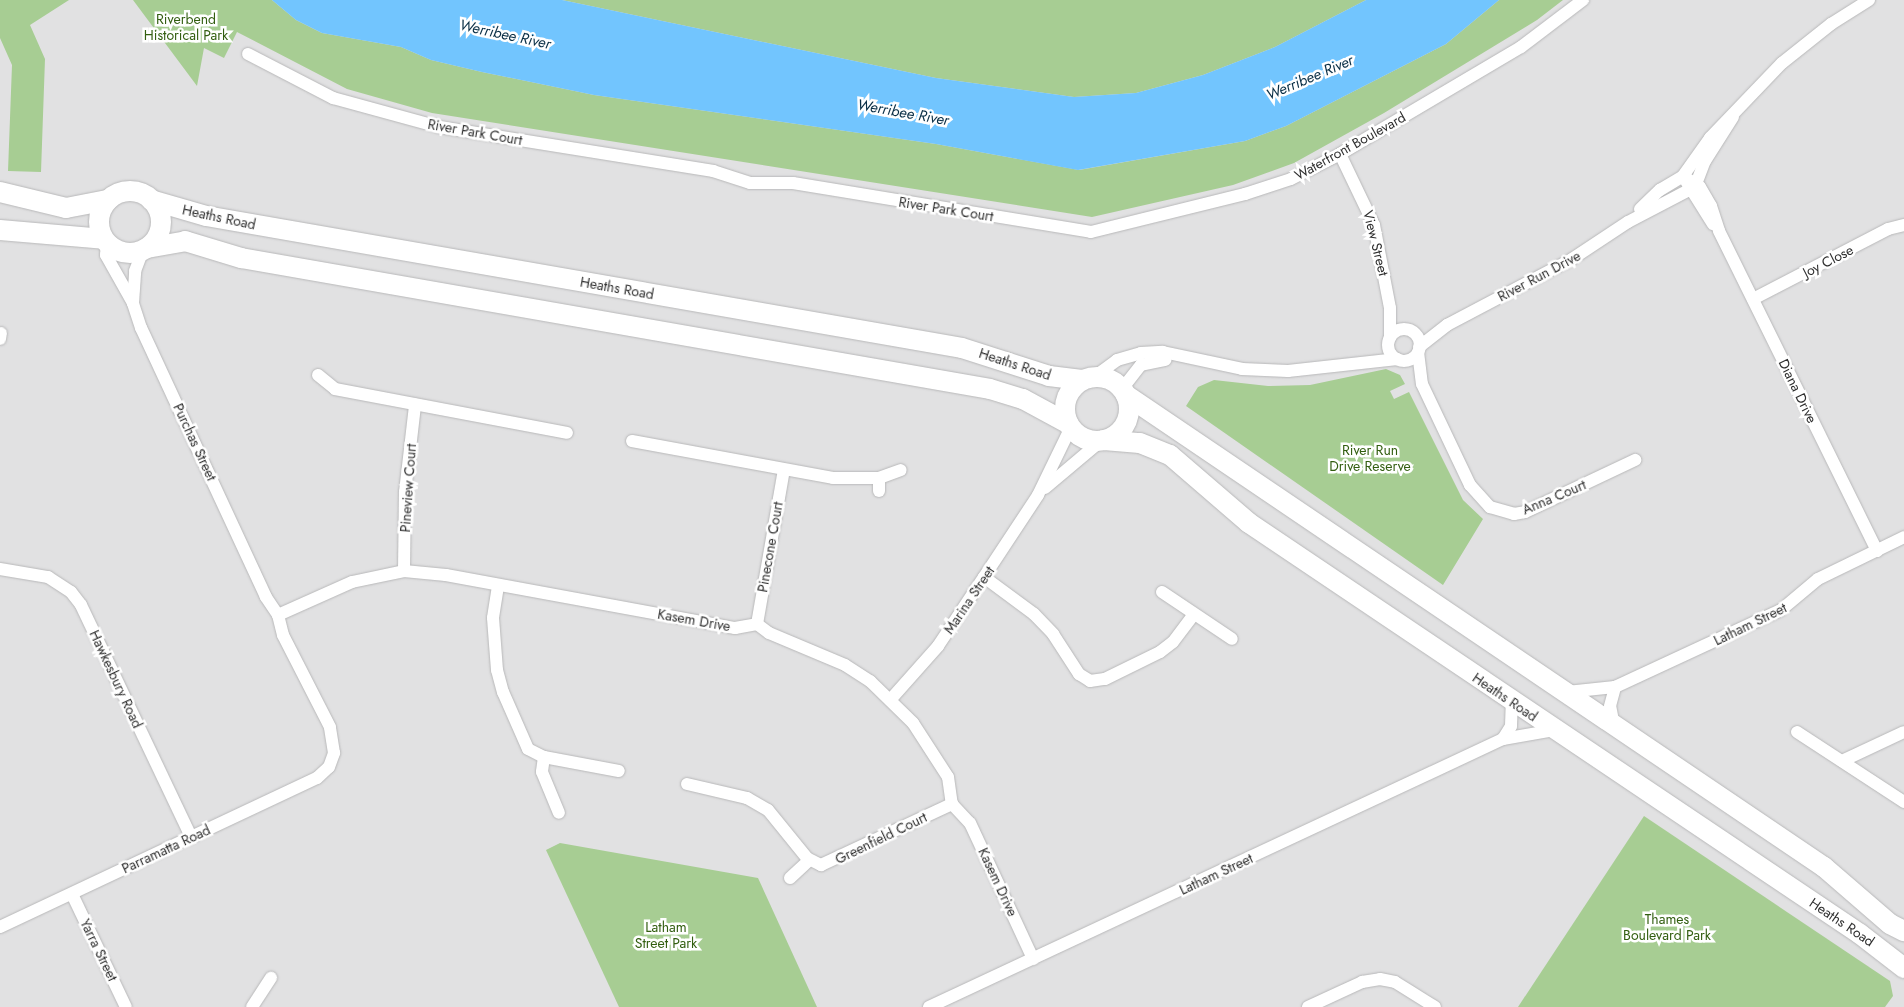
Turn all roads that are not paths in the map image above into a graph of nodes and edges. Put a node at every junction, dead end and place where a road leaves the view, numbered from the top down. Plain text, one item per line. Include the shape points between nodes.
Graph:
1 (1583, 0) edge
2 (1869, 0) edge
3 (248, 54) dead end
4 (1733, 117) junction
5 (1340, 154) junction
6 (1684, 176) junction
7 (1693, 186) junction
8 (0, 192) edge
9 (108, 200) junction
10 (151, 200) junction
11 (1628, 222) junction
12 (1904, 226) edge
13 (0, 230) edge
14 (1090, 232) joint
15 (106, 241) junction
16 (145, 249) junction
17 (1753, 299) junction
18 (133, 303) junction
19 (1390, 308) junction
20 (1447, 325) junction
21 (1408, 330) junction
22 (1, 333) edge
23 (0, 340) edge
24 (1389, 341) junction
25 (1418, 350) junction
26 (1197, 360) junction
27 (1399, 360) junction
28 (1356, 361) junction
29 (318, 375) dead end
30 (1088, 378) junction
31 (1422, 384) junction
32 (1124, 392) junction
33 (415, 405) junction
34 (1070, 426) junction
35 (567, 433) dead end
36 (1103, 440) junction
37 (632, 441) dead end
38 (1635, 460) dead end
39 (784, 470) junction
40 (900, 470) dead end
41 (879, 478) junction
42 (879, 491) dead end
43 (1038, 495) junction
44 (1904, 537) edge
45 (1877, 551) junction
46 (0, 570) edge
47 (404, 571) junction
48 (984, 577) junction
49 (498, 586) junction
50 (1162, 592) dead end
51 (282, 613) junction
52 (1193, 615) junction
53 (757, 624) junction
54 (1232, 639) dead end
55 (1615, 687) junction
56 (1562, 692) junction
57 (891, 699) junction
58 (1512, 701) junction
59 (1615, 728) junction
60 (1555, 730) junction
61 (1798, 732) dead end
62 (1904, 732) edge
63 (1503, 739) junction
64 (544, 757) junction
65 (1842, 761) junction
66 (329, 767) joint
67 (618, 771) dead end
68 (688, 784) dead end
69 (1904, 802) edge
70 (952, 804) junction
71 (559, 813) dead end
72 (191, 837) junction
73 (809, 860) junction
74 (790, 878) dead end
75 (72, 894) junction
76 (0, 928) edge
77 (1904, 932) edge
78 (1033, 959) junction
79 (1904, 968) edge
80 (270, 978) dead end
81 (126, 1007) edge
82 (252, 1007) edge
83 (929, 1007) edge
84 (1308, 1007) edge
85 (1435, 1007) edge

1 - 5 street, Waterfront Boulevard via 1521,47
2 - 4 street, River Run Drive via 1799,48 1761,84
3 - 14 street, River Park Court via 333,98 439,127 713,171 726,182 756,193 802,186
4 - 6 street, River Run Drive via 1705,144
4 - 7 street, River Run Drive
5 - 14 street, Waterfront Boulevard via 1291,179 1245,194
5 - 19 street, View Street via 1374,225
6 - 7 street, Diana Drive
6 - 11 street, River Run Drive via 1660,190
7 - 11 street, River Run Drive
7 - 17 street, Diana Drive via 1720,231
8 - 9 main road via 66,208
9 - 10 main road via 129,191
9 - 15 main road via 100,216
10 - 16 main road via 160,212 161,224 157,238
10 - 30 main road, Heaths Road via 206,216 962,348 1050,376
11 - 20 street, River Run Drive via 1572,259
12 - 17 street, Joy Close via 1888,230
13 - 15 main road
15 - 16 main road via 124,252
15 - 18 street, Purchas Street via 106,255
16 - 18 street, Purchas Street via 135,271
16 - 34 main road via 185,241 240,258 990,389 1023,399
17 - 45 street, Diana Drive
18 - 51 street, Purchas Street via 141,328 260,579
19 - 21 street, View Street
19 - 24 street, View Street
20 - 21 street, River Run Drive
20 - 25 street, River Run Drive
21 - 24 street via 1396,331
21 - 25 street via 1418,338
22 - 23 street
24 - 27 street via 1390,352
24 - 28 street
25 - 27 street via 1411,359
25 - 31 street, Anna Court
26 - 28 street via 1242,369 1288,371 1326,368
26 - 30 street via 1163,352 1142,353 1117,360
26 - 32 street via 1145,363
27 - 28 street
27 - 31 street, Anna Court
29 - 33 street via 335,389
30 - 32 main road via 1109,379
30 - 34 main road via 1066,399 1065,412
31 - 38 street, Anna Court via 1470,485 1480,499 1502,512 1514,514 1536,508
32 - 36 main road via 1129,410 1125,424 1117,434
32 - 56 main road, Heaths Road
33 - 35 street
33 - 47 street, Pineview Court via 405,492
34 - 36 main road via 1085,438
34 - 43 street, Marina Street
36 - 43 street, Marina Street via 1080,456
36 - 58 main road, Heaths Road via 1140,443 1170,455 1249,523
37 - 39 street
39 - 41 street via 833,478
39 - 53 street, Pinecone Court
40 - 41 street
41 - 42 street
43 - 48 street, Marina Street
44 - 45 street, Latham Street
45 - 55 street, Latham Street via 1810,583 1781,610
46 - 72 street, Hawkesbury Road via 48,577 71,592 81,605
47 - 49 street, Kasem Drive via 446,575
47 - 51 street, Kasem Drive via 352,582
48 - 52 street via 1034,614 1053,634 1078,674 1090,681 1105,679 1160,652 1173,642
48 - 57 street, Marina Street via 938,646
49 - 53 street, Kasem Drive via 735,628
49 - 64 street via 493,618 497,670 524,741 535,754
50 - 52 street
51 - 66 street, Purchas Street via 294,654 332,735 334,753
52 - 54 street
53 - 57 street via 769,633 844,665
55 - 56 street, Latham Street
55 - 59 street via 1610,706
56 - 59 main road, Heaths Road
57 - 70 street via 932,749 952,788
58 - 60 main road, Heaths Road
58 - 63 street via 1511,726
59 - 77 main road, Heaths Road via 1824,867 1890,924
60 - 63 street, Latham Street
60 - 79 main road, Heaths Road via 1860,934
61 - 65 street
62 - 65 street
63 - 78 street, Latham Street
64 - 67 street
64 - 71 street via 542,772
65 - 69 street
66 - 72 street, Parramatta Road via 317,778
68 - 73 street via 747,798 768,810
70 - 73 street, Greenfield Court via 830,863 821,865
70 - 78 street, Kasem Drive via 970,823
72 - 75 street, Parramatta Road
73 - 74 street
75 - 76 street, Parramatta Road
75 - 81 street, Yarra Street
78 - 83 street, Latham Street
80 - 82 street
84 - 85 street via 1362,982 1380,979 1395,982

